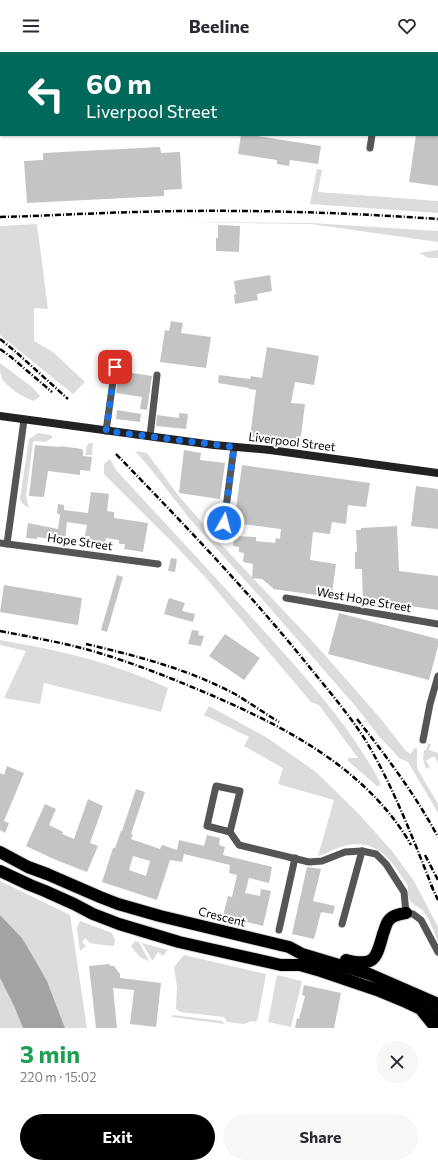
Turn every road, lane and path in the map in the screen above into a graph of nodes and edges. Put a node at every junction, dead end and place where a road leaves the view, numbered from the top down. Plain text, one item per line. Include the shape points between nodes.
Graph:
1 (372, 136) edge
2 (370, 148) dead end
3 (115, 367) dead end
4 (157, 375) dead end
5 (0, 416) edge
6 (24, 420) junction
7 (106, 431) junction
8 (150, 436) junction
9 (234, 447) junction
10 (438, 473) edge
11 (224, 523) dead end
12 (3, 543) edge
13 (158, 564) dead end
14 (286, 598) dead end
15 (438, 624) edge
16 (438, 676) edge
17 (423, 740) dead end
18 (230, 832) junction
19 (362, 851) junction
20 (0, 852) edge
21 (295, 858) junction
22 (0, 871) edge
23 (406, 913) junction
24 (342, 924) dead end
25 (279, 930) dead end
26 (438, 952) edge
27 (377, 953) junction
28 (315, 957) junction
29 (391, 983) junction
30 (412, 999) junction
31 (438, 1004) edge
32 (421, 1009) junction
33 (438, 1017) edge
34 (436, 1028) edge

1 - 2 street
3 - 7 street
4 - 8 street
5 - 6 street, Liverpool Street
6 - 7 street, Liverpool Street
6 - 12 street
7 - 8 street, Liverpool Street
8 - 9 street, Liverpool Street
9 - 10 street, Liverpool Street
9 - 11 street
12 - 13 street, Hope Street
14 - 15 street, West Hope Street
16 - 17 street
18 - 18 street via 207,826 216,786 240,791
18 - 21 street via 239,844
19 - 21 street via 345,852 322,861 309,862
19 - 23 street via 376,854 386,864 404,892
19 - 24 street via 345,899
20 - 28 highway, Crescent via 28,867 118,904 289,947
21 - 25 street
22 - 30 highway, Crescent via 119,924 179,942 276,964 300,965
23 - 26 street via 413,914 421,920
23 - 27 highway via 390,919
27 - 28 highway via 372,960 358,963 330,956
27 - 29 highway via 378,970
28 - 29 highway, Crescent
29 - 30 highway, Crescent
30 - 31 highway, Crescent
30 - 32 highway, Crescent
32 - 33 highway, Crescent
32 - 34 highway

